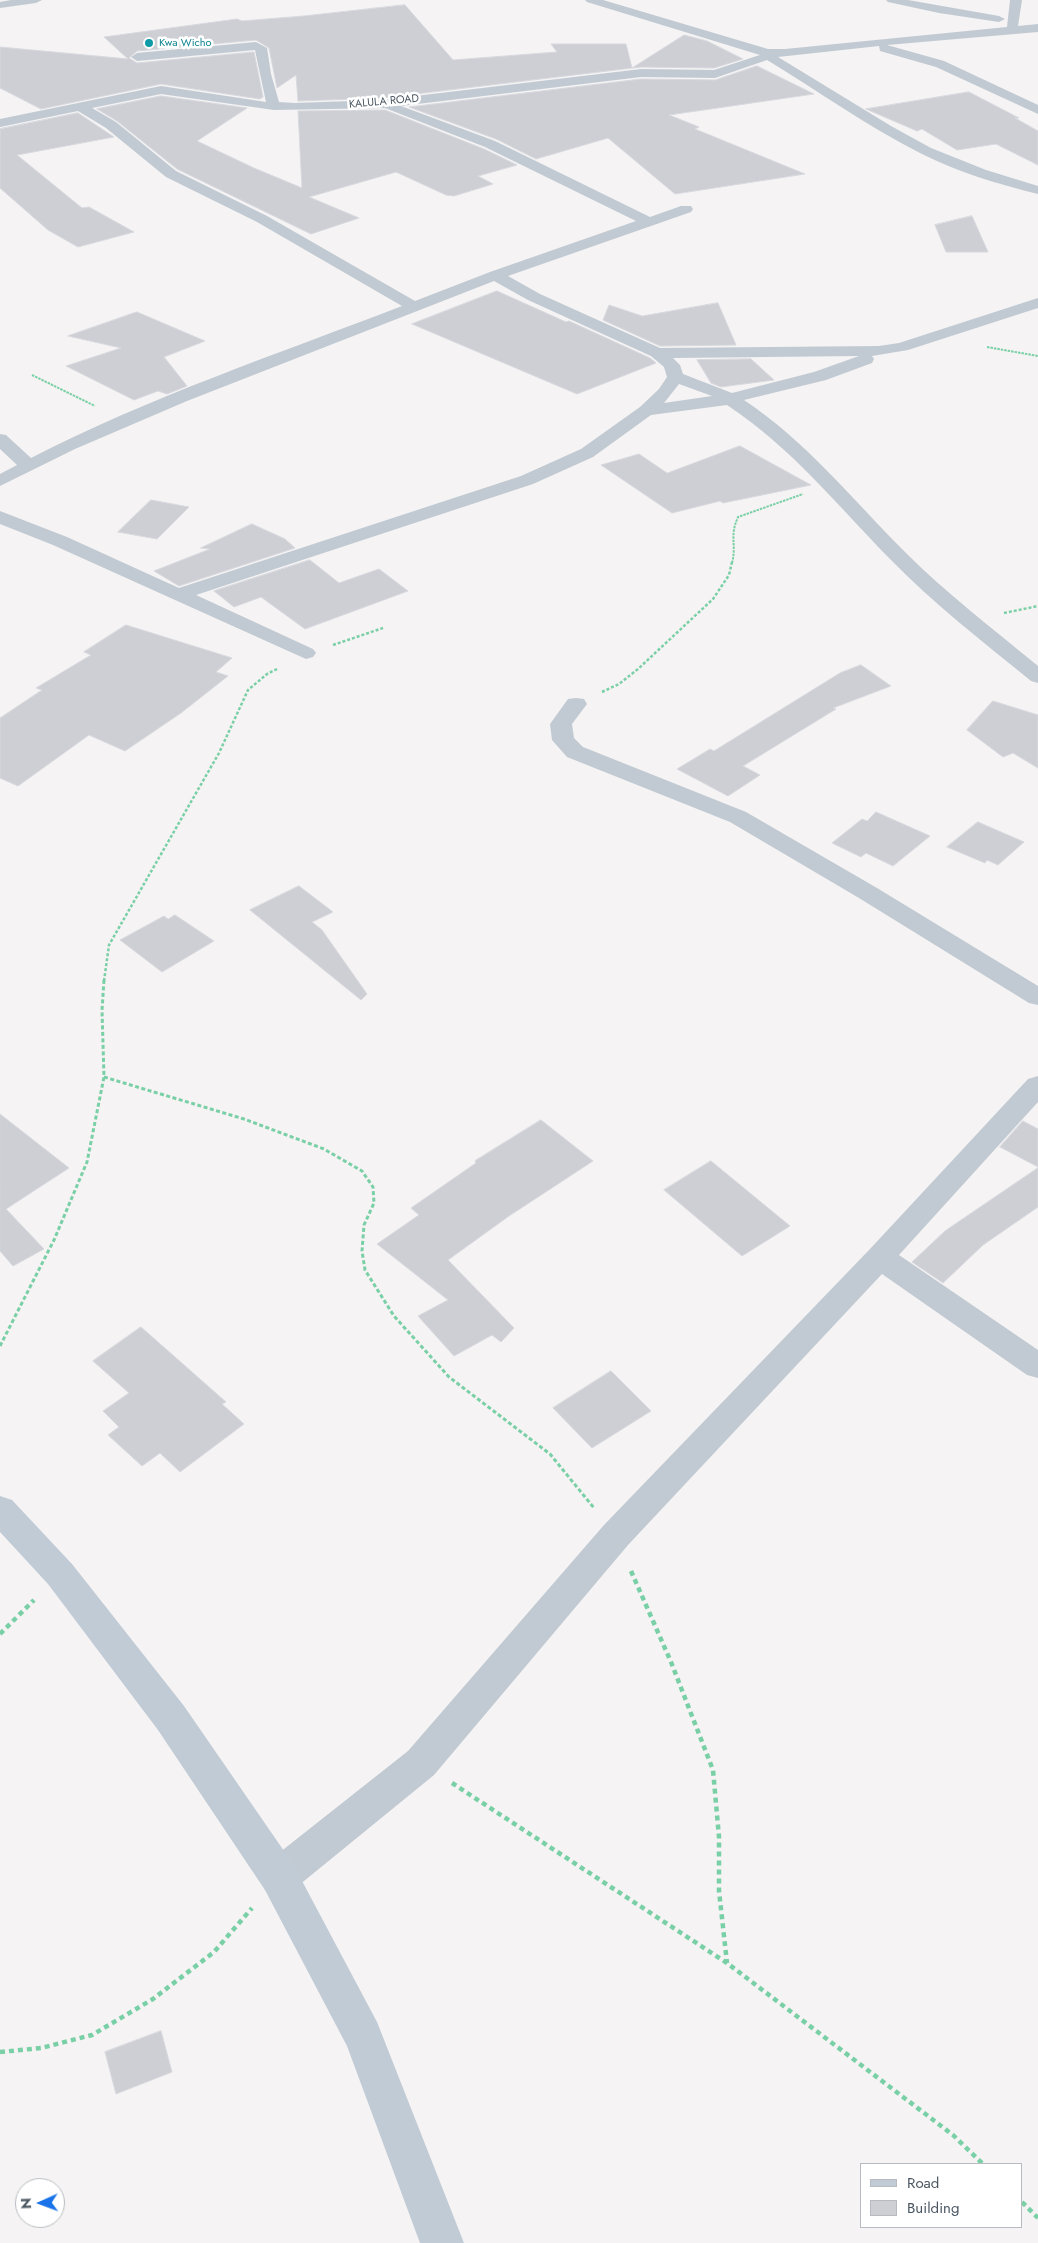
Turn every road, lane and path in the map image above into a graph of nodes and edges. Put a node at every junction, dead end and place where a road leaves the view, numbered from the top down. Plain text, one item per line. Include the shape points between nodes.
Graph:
1 (36, 0) edge
2 (591, 0) edge
3 (892, 0) edge
4 (1016, 0) edge
5 (14, 4) junction
6 (0, 5) edge
7 (940, 5) edge
8 (0, 12) edge
9 (1012, 25) junction
10 (1038, 28) edge
11 (870, 45) junction
12 (768, 55) junction
13 (136, 57) dead end
14 (382, 104) junction
15 (79, 106) junction
16 (274, 106) junction
17 (1038, 110) edge
18 (0, 123) edge
19 (1038, 190) edge
20 (686, 209) dead end
21 (649, 222) junction
22 (496, 275) junction
23 (1038, 303) edge
24 (415, 307) junction
25 (657, 352) junction
26 (879, 352) junction
27 (32, 375) dead end
28 (675, 377) junction
29 (730, 398) junction
30 (646, 410) junction
31 (126, 419) junction
32 (0, 439) edge
33 (28, 465) junction
34 (0, 481) edge
35 (834, 485) junction
36 (0, 517) edge
37 (180, 594) junction
38 (383, 628) dead end
39 (306, 653) junction
40 (1038, 677) edge
41 (576, 704) joint
42 (1038, 997) edge
43 (104, 1077) junction
44 (1038, 1086) edge
45 (880, 1257) junction
46 (0, 1346) edge
47 (1038, 1366) edge
48 (0, 1510) edge
49 (616, 1535) junction
50 (60, 1574) junction
51 (0, 1634) edge
52 (421, 1763) junction
53 (279, 1878) junction
54 (727, 1963) junction
55 (0, 2052) edge
56 (982, 2163) edge
57 (1023, 2203) edge
58 (1038, 2218) edge
59 (442, 2243) edge

1 - 5 street
2 - 12 street
3 - 7 street
4 - 9 street
5 - 6 street
5 - 8 street
7 - 9 street
9 - 10 street
9 - 11 street
11 - 12 street
11 - 17 street via 940,64
12 - 14 street, KALULA ROAD via 714,74 641,73
12 - 19 street via 925,150 960,166
13 - 16 street via 256,46 261,48
14 - 16 street, KALULA ROAD
14 - 21 street via 429,119 536,164
15 - 16 street, KALULA ROAD via 161,90
15 - 18 street, KALULA ROAD
15 - 24 street via 112,125 170,174 262,219
20 - 21 street
21 - 22 street
22 - 24 street
22 - 25 street via 551,305
23 - 26 street
24 - 31 street
25 - 26 street
25 - 28 street via 672,365
26 - 29 street via 841,370
27 - 31 path
28 - 29 street
28 - 30 street via 666,392
29 - 30 street
29 - 35 street via 794,444
30 - 37 street via 587,452 527,480
31 - 33 street
32 - 33 street
33 - 34 street
35 - 40 street via 898,556
35 - 41 path via 738,517 732,530 734,555 729,575 714,599 619,684
36 - 37 street
37 - 39 street
38 - 39 path
39 - 43 path via 267,674 248,690 219,753 109,945 102,1010
41 - 42 street via 561,724 563,740 574,752 738,817
43 - 46 path via 86,1162 54,1240
43 - 49 path via 244,1118 324,1149 362,1171 374,1187 374,1203 364,1225 362,1251 365,1270 394,1316 449,1377 550,1454
44 - 45 street
45 - 47 street
45 - 49 street
48 - 50 street
49 - 52 street
49 - 54 path via 712,1770
50 - 51 path
50 - 53 street via 171,1718
52 - 53 street
52 - 54 path
53 - 55 path via 214,1952 152,2000 92,2035 41,2048
53 - 59 street via 363,2036
54 - 56 path via 952,2135
57 - 58 path

